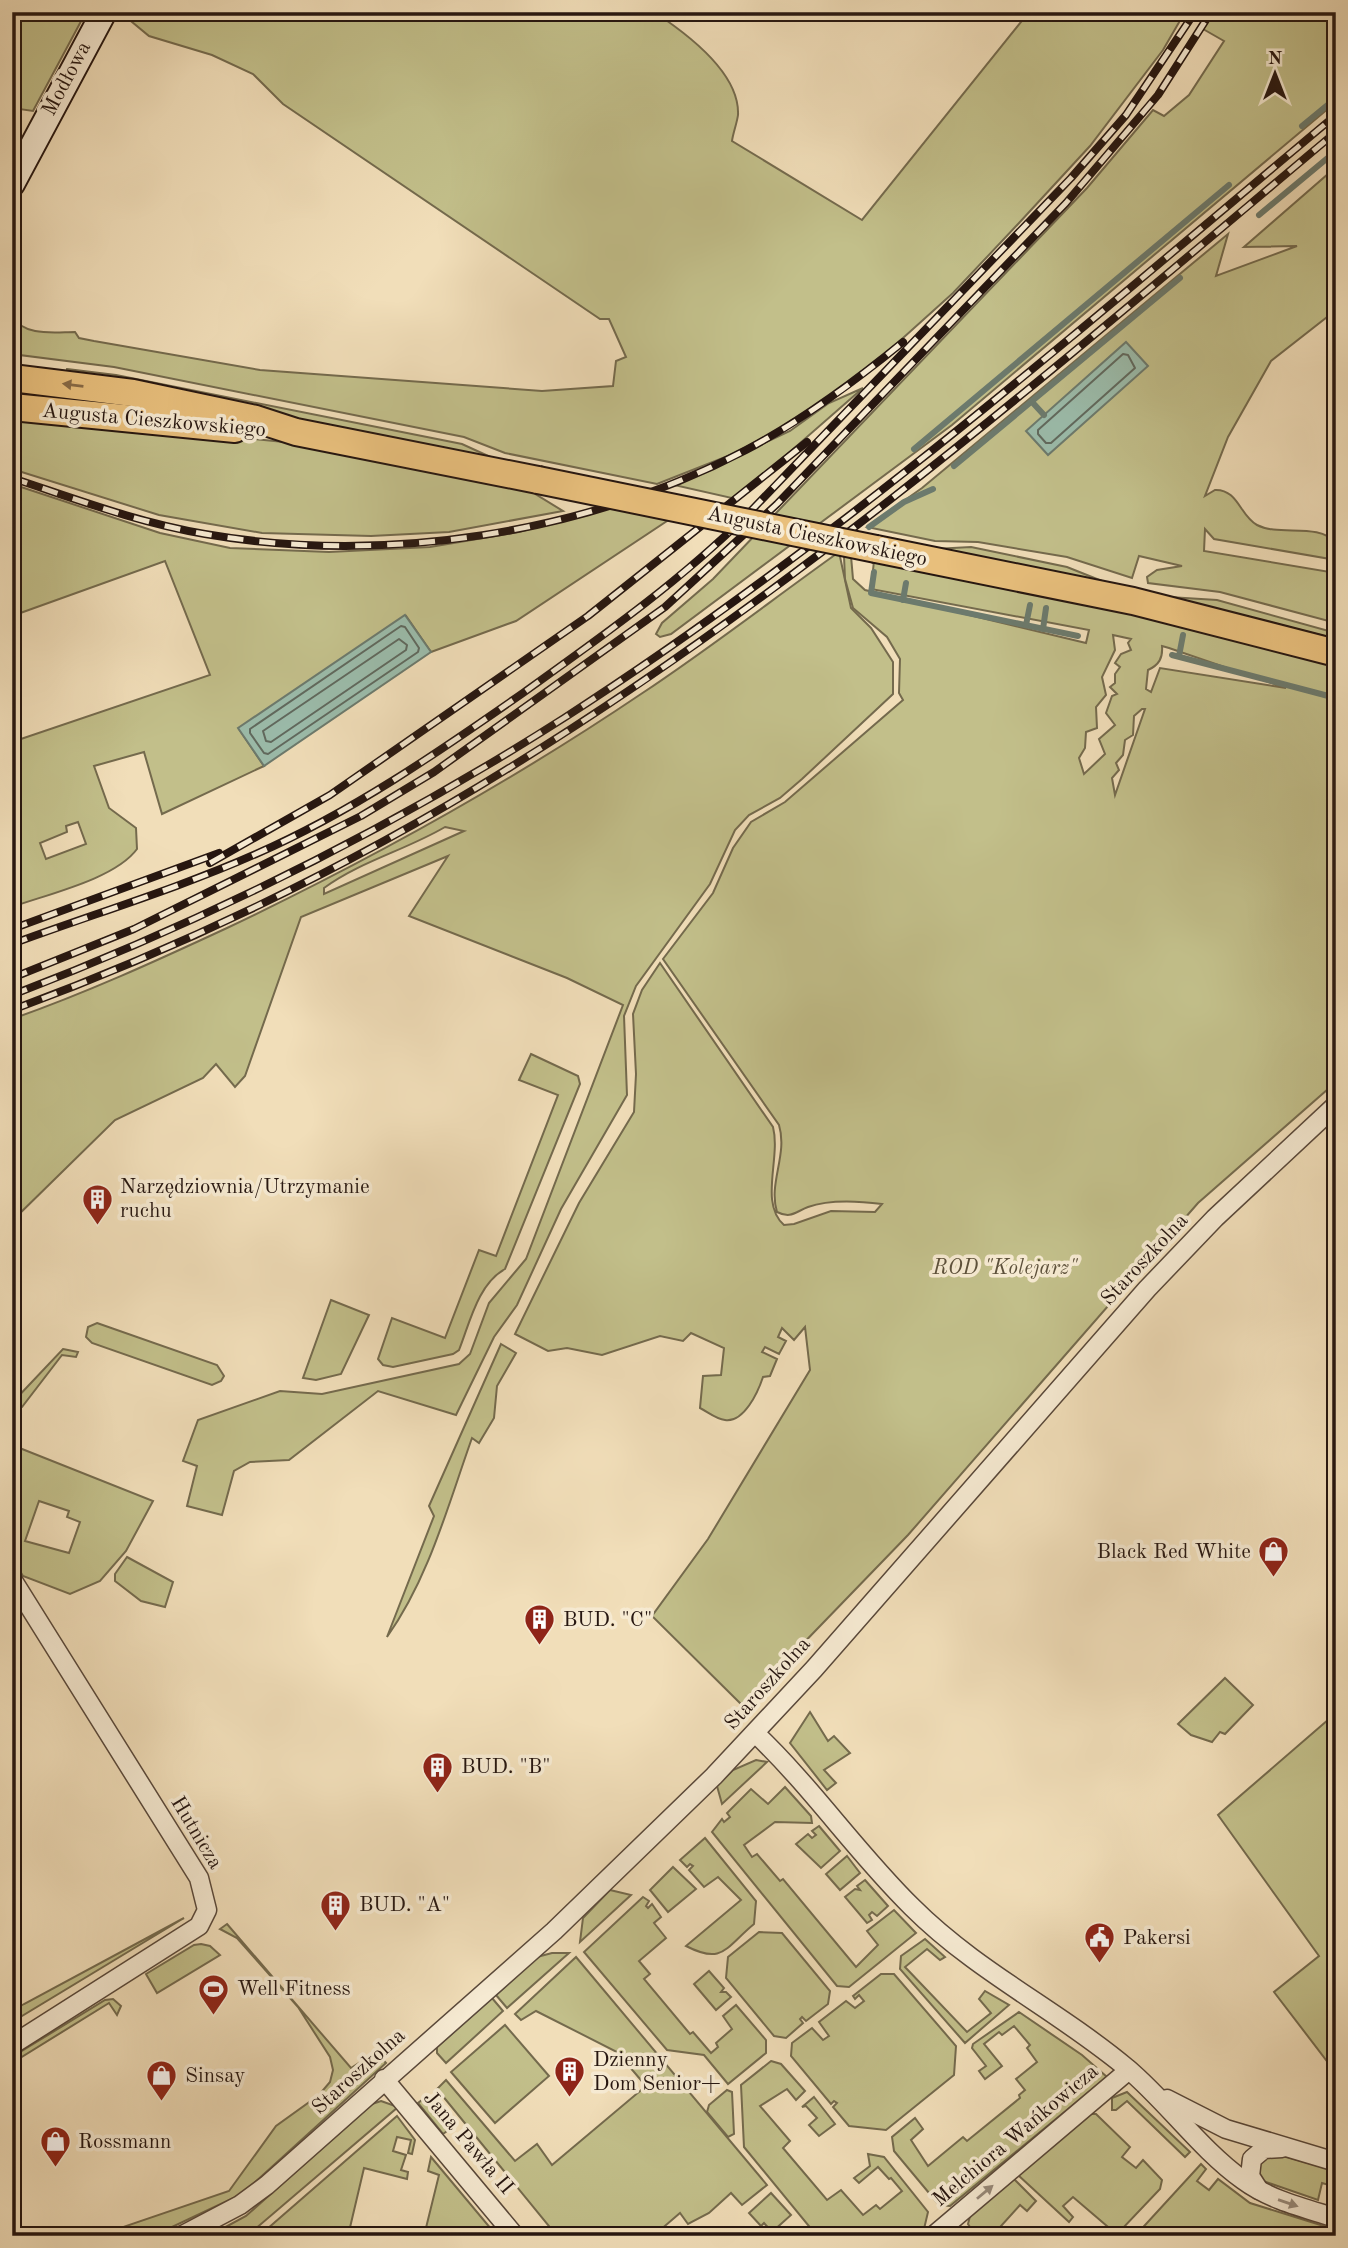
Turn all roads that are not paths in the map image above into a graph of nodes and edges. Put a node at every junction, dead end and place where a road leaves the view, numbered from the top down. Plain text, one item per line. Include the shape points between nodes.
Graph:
1 (104, 12) edge
2 (12, 184) edge
3 (12, 378) edge
4 (12, 407) edge
5 (296, 432) junction
6 (1336, 653) edge
7 (1336, 1105) edge
8 (12, 1579) edge
9 (755, 1734) junction
10 (12, 2045) edge
11 (1129, 2070) junction
12 (384, 2080) junction
13 (1146, 2086) junction
14 (1296, 2150) junction
15 (1336, 2162) edge
16 (1259, 2190) junction
17 (1336, 2218) edge
18 (181, 2236) edge
19 (515, 2236) edge
20 (933, 2236) edge

1 - 2 street, Modłowa
5 -> 3 main road, Augusta Cieszkowskiego via 133,393
4 - 5 main road, Augusta Cieszkowskiego
5 - 6 main road, Augusta Cieszkowskiego, bridge via 1145,604
7 - 9 street, Staroszkolna via 1147,1289
8 - 10 street, Hutnicza via 199,1878 207,1910 199,1926
9 - 11 street via 911,1907 1010,1987
9 - 12 street, Staroszkolna via 591,1896
11 - 13 street
20 -> 11 street, Melchiora Wańkowicza
12 - 18 street, Staroszkolna via 267,2185
12 - 19 street, Jana Pawła II
13 - 14 street via 1226,2129
13 - 16 street via 1229,2169
14 - 15 street
14 - 16 street via 1256,2152 1250,2176
16 -> 17 street

